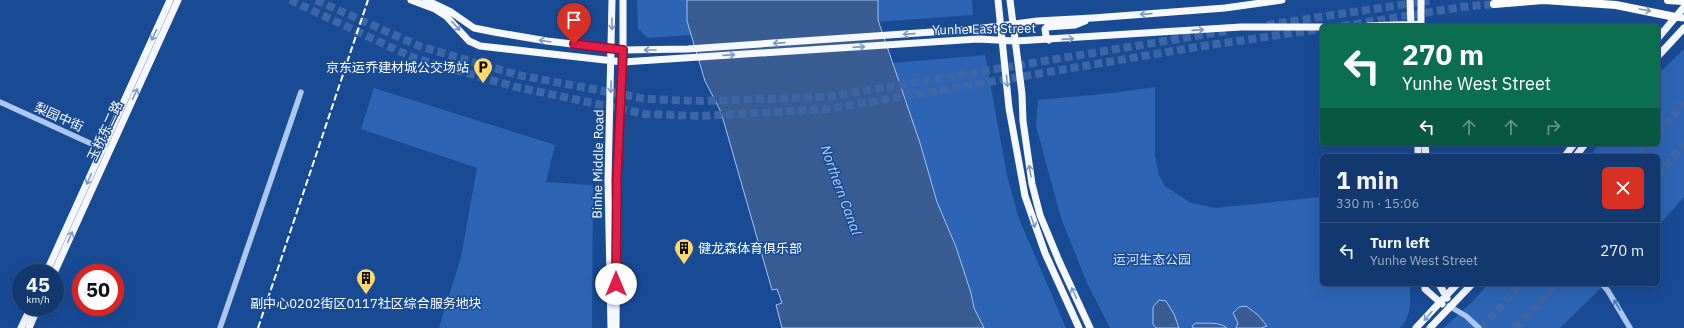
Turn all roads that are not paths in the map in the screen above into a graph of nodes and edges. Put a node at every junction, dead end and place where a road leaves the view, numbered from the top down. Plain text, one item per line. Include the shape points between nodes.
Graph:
1 (170, 0) edge
2 (178, 0) edge
3 (411, 0) edge
4 (426, 0) edge
5 (612, 0) edge
6 (623, 0) edge
7 (998, 0) edge
8 (1010, 0) edge
9 (1282, 0) edge
10 (1410, 0) edge
11 (1421, 0) edge
12 (1668, 0) edge
13 (1684, 1) edge
14 (1494, 4) dead end
15 (1684, 7) edge
16 (1675, 17) junction
17 (1093, 18) junction
18 (1684, 18) edge
19 (1013, 24) junction
20 (1411, 24) edge
21 (1421, 24) edge
22 (1002, 26) junction
23 (1320, 27) edge
24 (1684, 28) edge
25 (1660, 36) edge
26 (1049, 40) junction
27 (1015, 41) junction
28 (1004, 42) junction
29 (612, 48) junction
30 (623, 50) junction
31 (1660, 54) edge
32 (612, 60) junction
33 (623, 62) junction
34 (301, 92) dead end
35 (0, 102) edge
36 (106, 150) junction
37 (50, 264) edge
38 (58, 264) edge
39 (1425, 286) edge
40 (1440, 286) edge
41 (1455, 286) edge
42 (1470, 286) edge
43 (1604, 286) edge
44 (1446, 295) junction
45 (1439, 303) junction
46 (1449, 306) junction
47 (27, 316) edge
48 (34, 316) edge
49 (21, 328) edge
50 (29, 328) edge
51 (220, 328) edge
52 (610, 328) edge
53 (616, 328) edge
54 (1079, 328) edge
55 (1090, 328) edge
56 (1416, 328) edge
57 (1430, 328) edge
58 (1479, 328) edge
59 (1630, 328) edge

1 -> 36 main road, 玉桥东二路
36 -> 2 main road, 玉桥东二路
3 -> 32 main road, Yunhe East Street via 446,16 469,40 480,46
29 -> 4 main road, Yunhe East Street via 547,41 474,28 451,12
5 -> 29 main road, Binhe Middle Road
6 - 30 main road, Binhe Middle Road
7 - 22 main road
8 - 19 main road
9 -> 17 main road, Yunhe East Street via 1225,8
10 - 20 main road
11 - 21 main road
12 - 13 highway
14 -> 16 highway via 1544,0 1616,5
15 - 16 main road
16 - 18 main road
16 - 25 main road
17 - 19 main road, Yunhe East Street
17 - 26 main road via 1075,24 1047,27 1044,33
19 - 22 main road, Yunhe East Street
19 - 27 main road
22 - 28 main road
22 -> 30 main road, Yunhe East Street via 688,49
26 -> 23 main road, Yunhe East Street via 1241,27
24 - 31 main road
26 - 27 main road, Yunhe East Street
27 - 28 main road, Yunhe East Street
55 -> 27 main road via 1040,215 1026,149
33 -> 28 main road, Yunhe East Street via 978,39
28 -> 54 main road via 1009,108 1025,196 1045,253
29 - 30 main road, Yunhe East Street
29 - 32 main road, Binhe Middle Road
30 - 33 main road, Binhe Middle Road
32 - 33 main road, Yunhe East Street
32 -> 52 main road, Binhe Middle Road via 608,181
33 - 53 main road, Binhe Middle Road via 617,175
34 - 51 street
35 - 36 street, 梨园中街
36 -> 37 main road, 玉桥东二路
38 -> 36 main road, 玉桥东二路
39 - 45 main road
40 - 44 main road
41 - 44 main road
42 - 46 main road
59 -> 43 street
44 - 45 main road
44 - 46 main road
45 - 46 main road
45 -> 56 main road
46 - 57 main road
46 - 58 street
47 - 49 main road
48 - 50 main road

